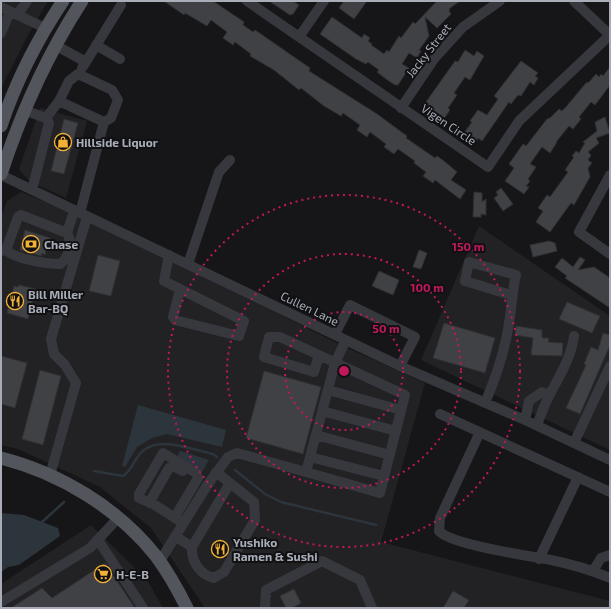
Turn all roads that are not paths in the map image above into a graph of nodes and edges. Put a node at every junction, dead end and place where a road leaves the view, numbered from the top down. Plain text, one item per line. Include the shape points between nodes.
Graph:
1 (63, 1) edge
2 (82, 1) edge
3 (248, 1) edge
4 (324, 1) edge
5 (500, 1) edge
6 (574, 1) edge
7 (24, 2) edge
8 (121, 5) dead end
9 (9, 11) edge
10 (45, 28) junction
11 (1, 33) edge
12 (610, 35) edge
13 (299, 37) junction
14 (55, 45) junction
15 (96, 45) junction
16 (120, 60) dead end
17 (86, 62) junction
18 (78, 74) junction
19 (59, 101) junction
20 (4, 105) edge
21 (401, 108) junction
22 (24, 110) junction
23 (46, 118) junction
24 (104, 122) junction
25 (1, 126) edge
26 (230, 160) dead end
27 (1, 174) edge
28 (610, 175) edge
29 (32, 190) junction
30 (81, 214) junction
31 (67, 233) junction
32 (4, 251) edge
33 (610, 254) edge
34 (169, 255) junction
35 (188, 264) junction
36 (180, 289) junction
37 (511, 295) junction
38 (335, 334) junction
39 (574, 336) dead end
40 (346, 340) junction
41 (318, 355) junction
42 (335, 363) junction
43 (400, 366) junction
44 (610, 366) edge
45 (328, 390) junction
46 (549, 395) junction
47 (485, 403) junction
48 (401, 410) junction
49 (322, 411) junction
50 (440, 414) dead end
51 (525, 420) junction
52 (537, 426) junction
53 (396, 431) junction
54 (480, 432) junction
55 (316, 435) junction
56 (574, 443) junction
57 (390, 455) junction
58 (310, 457) junction
59 (1, 458) edge
60 (610, 460) edge
61 (216, 472) junction
62 (306, 472) junction
63 (50, 475) junction
64 (384, 476) junction
65 (578, 477) junction
66 (198, 478) junction
67 (230, 483) junction
68 (208, 484) junction
69 (610, 492) edge
70 (149, 503) junction
71 (194, 505) junction
72 (182, 506) junction
73 (118, 518) junction
74 (179, 520) junction
75 (175, 536) junction
76 (98, 540) junction
77 (192, 547) junction
78 (610, 555) edge
79 (539, 559) junction
80 (160, 561) junction
81 (593, 571) junction
82 (610, 578) edge
83 (1, 602) edge
84 (144, 608) edge
85 (187, 608) edge
86 (265, 608) edge
87 (372, 608) edge

1 - 10 main road
2 - 14 main road
3 - 13 street, Vigen Circle
4 - 13 street
5 - 21 street, Jacky Street via 463,27 434,59
6 - 12 street
7 - 9 street
8 - 15 street
9 - 10 street
9 - 11 street
10 - 20 main road
12 - 21 street, Vigen Circle via 519,121 488,166
13 - 21 street, Vigen Circle
14 - 17 street
14 - 22 main road
15 - 16 street
15 - 17 street
17 - 18 street
18 - 19 street via 69,81
18 - 24 street via 112,90 118,100 111,118
19 - 23 street
19 - 24 street
20 - 25 main road
22 - 23 street
22 - 27 main road
23 - 29 street via 49,123
24 - 30 street
26 - 35 street via 219,172
27 - 29 street, Cullen Lane
28 - 33 street via 579,232
29 - 30 street, Cullen Lane
30 - 31 street
30 - 34 street, Cullen Lane
30 - 63 street via 51,339 54,354 65,365 76,383
31 - 32 street via 21,215
31 - 32 street via 70,241 69,250 65,260 60,264 31,260
34 - 35 street, Cullen Lane
34 - 36 street via 164,281
35 - 38 street, Cullen Lane
36 - 36 street via 244,321 239,336 175,320 173,317
37 - 37 street via 516,275 469,262 465,281
37 - 47 street via 509,324 498,372
38 - 40 street, Cullen Lane
38 - 43 street via 350,305 415,337
39 - 46 street via 572,350 563,372
40 - 42 street
40 - 43 street, Cullen Lane
41 - 41 street via 280,337 269,337 264,357 314,372
41 - 42 street
42 - 45 street
42 - 48 street via 405,395
43 - 47 street, Cullen Lane
44 - 56 street
45 - 48 street
45 - 49 street
46 - 51 street via 542,392 528,400
46 - 52 street
47 - 51 street, Cullen Lane
48 - 53 street
49 - 53 street
49 - 55 street
50 - 54 street
51 - 52 street, Cullen Lane
52 - 56 street, Cullen Lane
53 - 57 street
54 - 65 street
54 - 79 street via 440,518 439,531 442,536 458,541
55 - 57 street
55 - 58 street
56 - 60 street, Cullen Lane
57 - 64 street
58 - 62 street
58 - 64 street
59 - 63 main road
61 - 62 street via 228,457 237,453
61 - 67 street
61 - 68 street
62 - 64 street via 380,493
63 - 73 main road via 98,502
65 - 69 street
65 - 79 street
66 - 68 street
66 - 70 street via 171,466
66 - 70 street via 196,473 163,453 139,494 139,498
66 - 72 street
67 - 77 street
67 - 77 street via 254,502 256,515 224,572 214,578 203,573 191,557
68 - 71 street
70 - 74 street
71 - 72 street
71 - 74 street
72 - 74 street
73 - 76 street
73 - 80 main road
74 - 75 street
75 - 77 street
75 - 80 street
76 - 83 street via 90,548
76 - 84 street
78 - 81 street via 601,558
79 - 81 street
80 - 85 main road
81 - 82 street
86 - 87 street via 266,590 322,561 360,580

